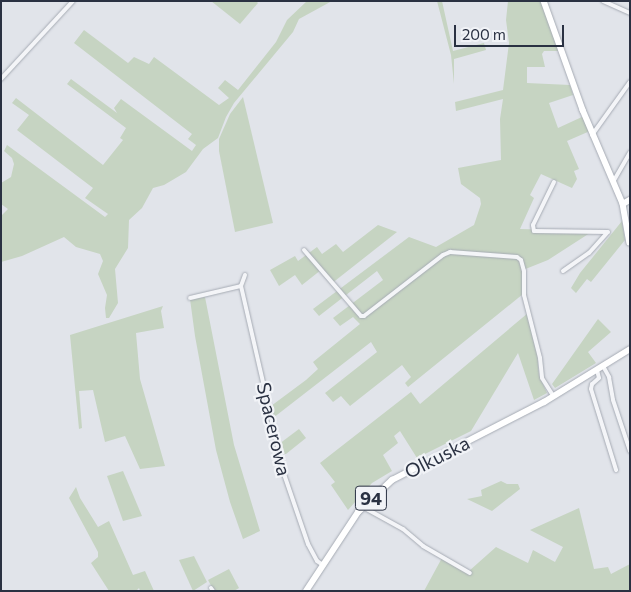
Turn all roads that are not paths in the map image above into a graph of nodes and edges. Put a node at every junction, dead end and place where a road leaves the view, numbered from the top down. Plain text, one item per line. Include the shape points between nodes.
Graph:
1 (73, 1) edge
2 (544, 1) edge
3 (603, 1) edge
4 (630, 13) edge
5 (1, 78) edge
6 (630, 82) edge
7 (592, 135) junction
8 (630, 153) edge
9 (554, 182) dead end
10 (613, 182) junction
11 (630, 200) edge
12 (623, 204) junction
13 (630, 242) edge
14 (304, 250) dead end
15 (563, 271) dead end
16 (245, 274) dead end
17 (242, 284) junction
18 (190, 298) dead end
19 (630, 349) edge
20 (600, 368) junction
21 (554, 397) junction
22 (630, 451) edge
23 (616, 470) dead end
24 (363, 507) junction
25 (323, 565) junction
26 (470, 573) dead end
27 (306, 591) edge

1 - 5 street
2 - 7 street
3 - 4 street
6 - 7 street
7 - 10 street
8 - 10 street
9 - 15 street via 533,225 534,231 608,232 589,253
10 - 12 street
11 - 12 street
12 - 13 street
14 - 21 street via 361,316 450,252 517,256 524,271 524,294 542,378
16 - 17 street
17 - 18 street
17 - 25 street, Spacerowa via 290,495 309,546
19 - 20 main road, 94
20 - 21 main road, 94
20 - 22 street via 609,377
20 - 23 street via 599,378 591,389
21 - 24 main road, Olkuska / 94 via 406,471 380,489
24 - 25 main road, Olkuska / 94
24 - 26 street
25 - 27 main road, Olkuska / 94

